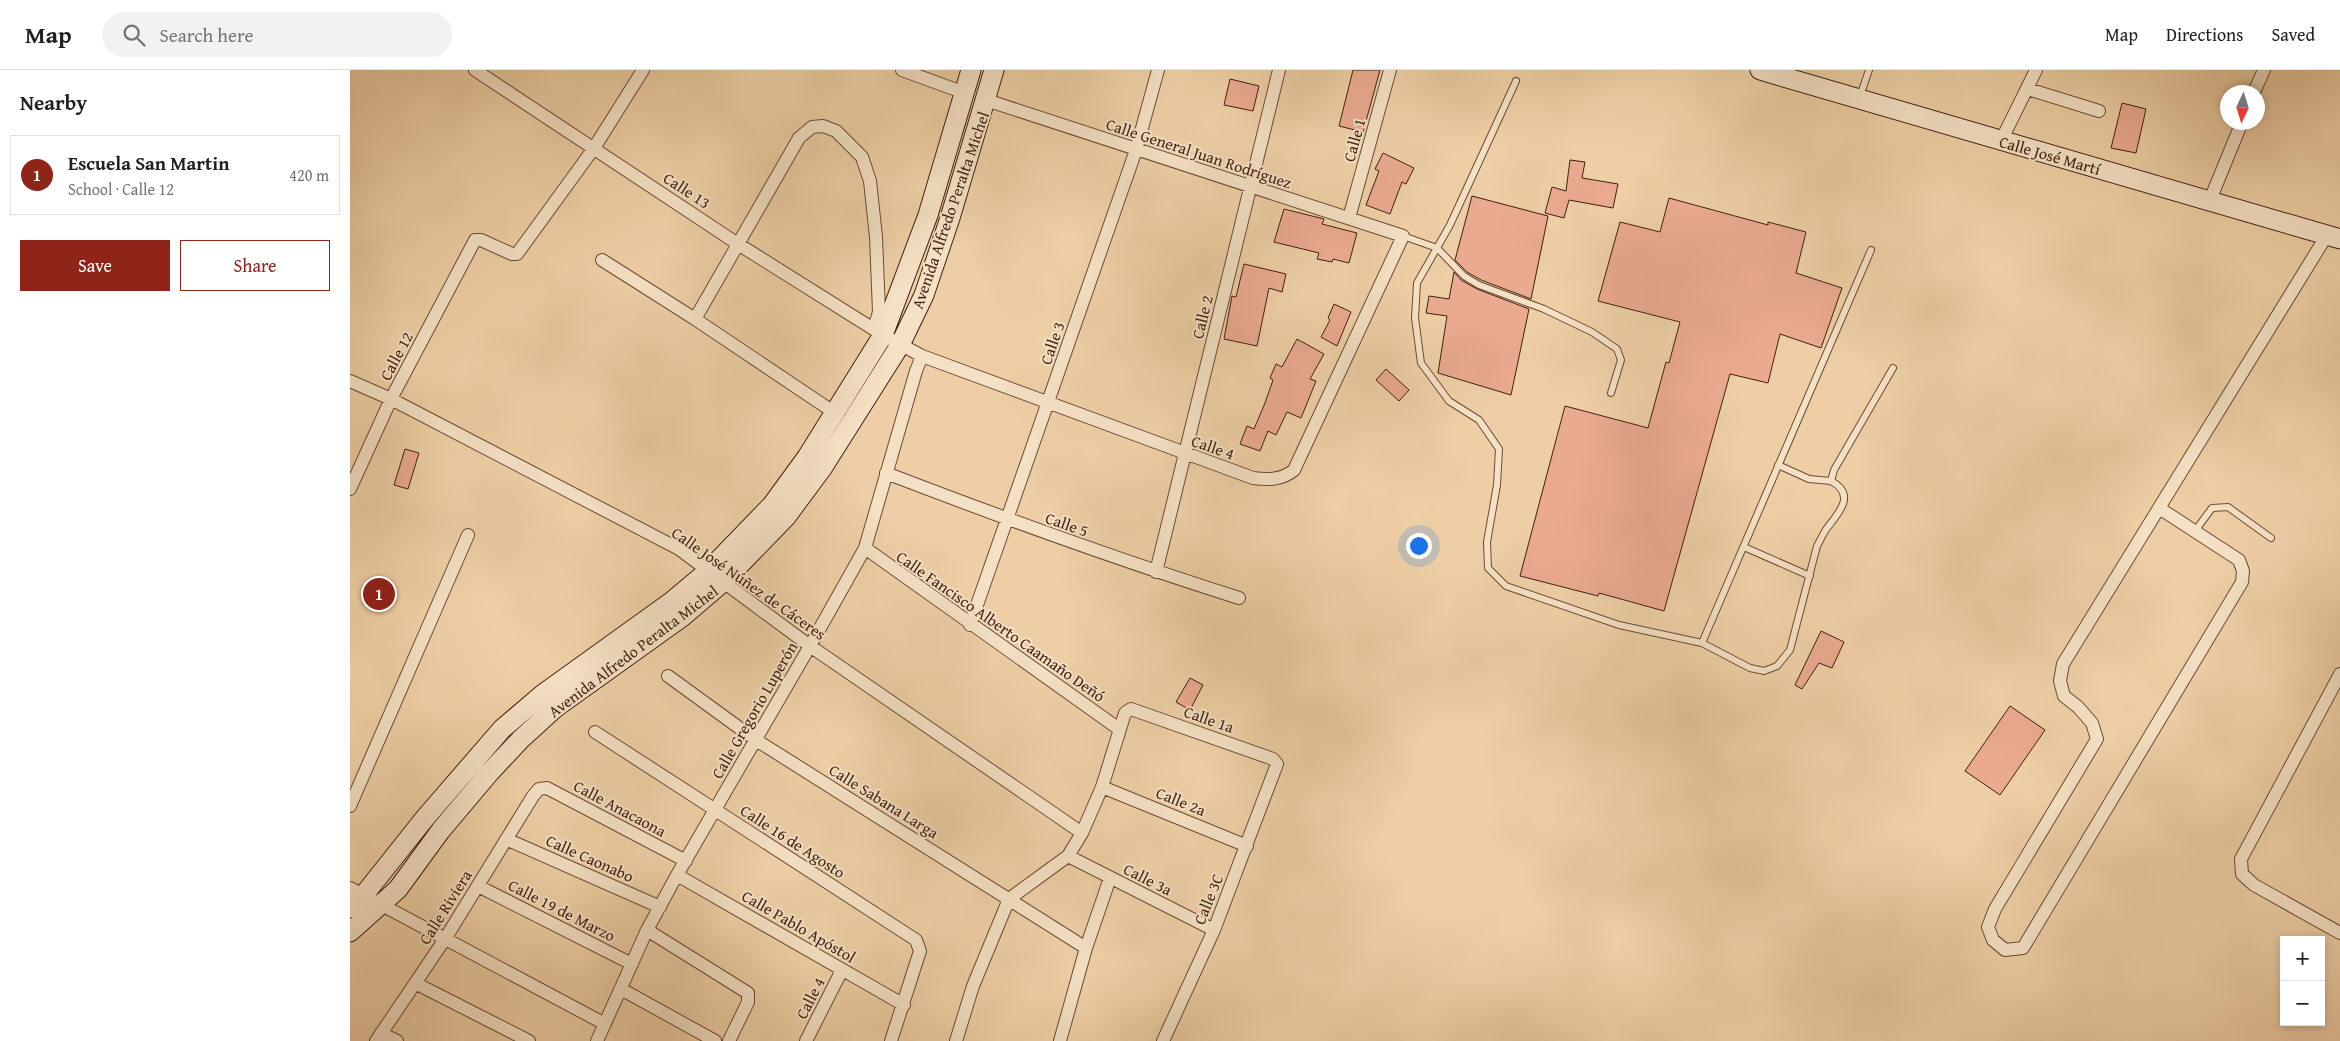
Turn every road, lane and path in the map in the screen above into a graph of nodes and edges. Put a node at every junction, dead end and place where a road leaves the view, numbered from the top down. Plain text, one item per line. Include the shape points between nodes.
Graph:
1 (475, 70) edge
2 (643, 70) edge
3 (902, 70) edge
4 (971, 70) edge
5 (994, 70) edge
6 (1158, 70) edge
7 (1279, 70) edge
8 (1390, 70) edge
9 (1760, 70) edge
10 (1869, 70) edge
11 (2036, 70) edge
12 (2264, 70) edge
13 (1516, 81) dead end
14 (2257, 85) edge
15 (2028, 88) junction
16 (965, 93) junction
17 (986, 100) junction
18 (1858, 100) junction
19 (2099, 111) dead end
20 (2239, 130) edge
21 (2001, 141) junction
22 (594, 148) junction
23 (1136, 150) junction
24 (1251, 186) junction
25 (2210, 200) junction
26 (1350, 218) junction
27 (1403, 236) junction
28 (2334, 237) edge
29 (738, 244) junction
30 (1437, 248) junction
31 (1871, 250) dead end
32 (602, 260) dead end
33 (695, 319) junction
34 (878, 332) junction
35 (900, 345) junction
36 (922, 356) junction
37 (1893, 368) dead end
38 (350, 381) edge
39 (1611, 393) dead end
40 (391, 398) junction
41 (1049, 401) junction
42 (835, 413) junction
43 (1185, 454) junction
44 (1778, 465) junction
45 (886, 473) junction
46 (1831, 481) junction
47 (350, 489) edge
48 (2159, 508) junction
49 (1008, 520) junction
50 (2195, 531) junction
51 (468, 534) dead end
52 (2270, 538) dead end
53 (1744, 547) junction
54 (865, 548) junction
55 (1156, 572) junction
56 (1810, 576) junction
57 (715, 577) junction
58 (1239, 598) dead end
59 (970, 625) junction
60 (1702, 643) junction
61 (810, 646) junction
62 (2340, 674) edge
63 (668, 676) dead end
64 (1120, 729) junction
65 (595, 732) dead end
66 (756, 740) junction
67 (1277, 767) joint
68 (1102, 787) junction
69 (539, 789) joint
70 (350, 806) edge
71 (715, 810) junction
72 (1082, 832) junction
73 (506, 839) junction
74 (1247, 846) junction
75 (1068, 856) junction
76 (686, 861) junction
77 (677, 875) junction
78 (1110, 878) junction
79 (478, 886) junction
80 (354, 897) edge
81 (1009, 899) junction
82 (381, 906) junction
83 (660, 907) junction
84 (648, 930) junction
85 (1214, 930) junction
86 (350, 932) edge
87 (2340, 933) edge
88 (445, 939) junction
89 (1086, 948) junction
90 (632, 964) junction
91 (842, 970) junction
92 (415, 983) junction
93 (621, 989) junction
94 (904, 1005) junction
95 (605, 1024) junction
96 (379, 1037) edge
97 (396, 1041) edge
98 (529, 1041) edge
99 (598, 1041) edge
100 (715, 1041) edge
101 (729, 1041) edge
102 (806, 1041) edge
103 (891, 1041) edge
104 (956, 1041) edge
105 (1060, 1041) edge
106 (1163, 1041) edge

1 - 22 street, Calle 13
2 - 22 street
3 - 16 street
4 - 16 main road, Avenida Alfredo Peralta Michel
5 - 17 main road, Avenida Alfredo Peralta Michel
6 - 23 street, Calle 3
7 - 24 street, Calle 2
8 - 26 street, Calle 1
9 - 18 main road, Calle José Martí
10 - 18 lane
11 - 15 street
12 - 14 street
13 - 30 lane
15 - 19 street
15 - 21 street
16 - 34 main road, Avenida Alfredo Peralta Michel via 928,215
17 - 23 street, Calle General Juan Rodríguez
17 - 35 main road, Avenida Alfredo Peralta Michel via 924,295
18 - 21 main road, Calle José Martí
20 - 25 street
21 - 25 main road, Calle José Martí
22 - 29 street, Calle 13
22 - 40 street, Calle 12 via 517,254 475,240
23 - 24 street, Calle General Juan Rodríguez
23 - 41 street, Calle 3
24 - 26 street, Calle General Juan Rodríguez
24 - 43 street, Calle 2
25 - 28 main road, Calle José Martí
26 - 27 street, Calle General Juan Rodríguez
27 - 30 lane
27 - 43 street, Calle 4 via 1294,470 1283,477 1264,479
28 - 48 street
29 - 33 street
29 - 34 street, Calle 13
29 - 34 street via 799,138 812,127 823,126 836,131 862,157 870,181 876,237
30 - 39 lane via 1464,276 1479,285 1544,309 1592,332 1617,349 1621,360
30 - 60 lane via 1417,283 1415,318 1421,363 1449,401 1479,420 1499,449 1487,542 1488,568 1506,586 1550,603 1619,624
31 - 44 lane
32 - 33 street
33 - 42 street
34 - 35 street, Calle 4
34 - 42 main road, Avenida Alfredo Peralta Michel
35 - 36 street, Calle 4
35 - 57 main road, Avenida Alfredo Peralta Michel via 786,517
36 - 41 street, Calle 4
36 - 45 street, Calle Gregorio Luperón
37 - 46 lane via 1837,464
38 - 40 street, Calle José Núñez de Cáceres
40 - 47 street, Calle 12
40 - 57 street, Calle José Núñez de Cáceres via 679,549
41 - 43 street, Calle 4
41 - 49 street, Calle 3
42 - 57 main road, Avenida Alfredo Peralta Michel via 772,505
43 - 55 street, Calle 2
44 - 46 lane via 1809,479
44 - 53 lane
45 - 49 street, Calle 5
45 - 54 street, Calle Gregorio Luperón
46 - 56 lane via 1840,488 1842,507 1818,546
48 - 50 street
48 - 50 street via 2063,664 2060,681 2064,696 2092,723 2096,739 1995,909 1988,926 1993,940 2005,950 2023,948 2242,582 2239,560
49 - 55 street, Calle 5
49 - 59 street, Calle 3
50 - 52 lane via 2212,508 2219,506 2228,508
51 - 70 street
53 - 56 lane
53 - 60 lane
54 - 59 street, Calle Fancisco Alberto Caamaño Deñó
54 - 61 street, Calle Gregorio Luperón
55 - 58 street, Calle 5
56 - 60 lane via 1790,650 1776,666 1764,670 1750,668
57 - 61 street, Calle José Núñez de Cáceres
57 - 80 main road, Avenida Alfredo Peralta Michel via 636,626 543,694 502,729
57 - 82 main road, Avenida Alfredo Peralta Michel via 682,617 555,708 521,739 441,830 398,889
59 - 64 street, Calle Fancisco Alberto Caamaño Deñó
61 - 66 street, Calle Gregorio Luperón
61 - 72 street, Calle José Núñez de Cáceres
62 - 87 street via 2241,860 2242,874 2254,885
63 - 66 street, Calle Sabana Larga
64 - 67 street, Calle 1a via 1125,713 1131,709 1274,759
64 - 68 street
65 - 71 street, Calle 16 de Agosto
66 - 71 street, Calle Gregorio Luperón
66 - 81 street, Calle Sabana Larga
67 - 74 street, Calle 3C
68 - 72 street
68 - 74 street, Calle 2a
69 - 73 street, Calle Riviera
69 - 76 street, Calle Anacaona via 546,788
71 - 76 street, Calle Gregorio Luperón
71 - 94 street, Calle 16 de Agosto via 916,940 920,951
72 - 75 street
73 - 79 street, Calle Riviera
73 - 83 street, Calle Caonabo
74 - 85 street, Calle 3C
75 - 78 street, Calle 3a
75 - 81 street
76 - 77 street, Calle Gregorio Luperón
77 - 83 street, Calle Gregorio Luperón
77 - 91 street, Calle Pablo Apóstol
78 - 85 street, Calle 3a
78 - 89 street
79 - 88 street, Calle Riviera
79 - 90 street, Calle 19 de Marzo
80 - 82 street
81 - 89 street, Calle Sabana Larga
81 - 104 street via 973,986
82 - 86 main road, Avenida Alfredo Peralta Michel
82 - 88 street
83 - 84 street, Calle Gregorio Luperón
84 - 90 street, Calle Gregorio Luperón
84 - 101 street via 748,993 748,1002
85 - 106 street, Calle 3C
88 - 92 street, Calle Riviera
88 - 95 street
89 - 105 street
90 - 93 street, Calle Gregorio Luperón
91 - 94 street, Calle Pablo Apóstol
91 - 102 street, Calle 4
92 - 96 street, Calle Riviera
92 - 98 street
93 - 95 street, Calle Gregorio Luperón
93 - 100 street
94 - 103 street, Calle 16 de Agosto
95 - 99 street, Calle Gregorio Luperón
96 - 97 street

